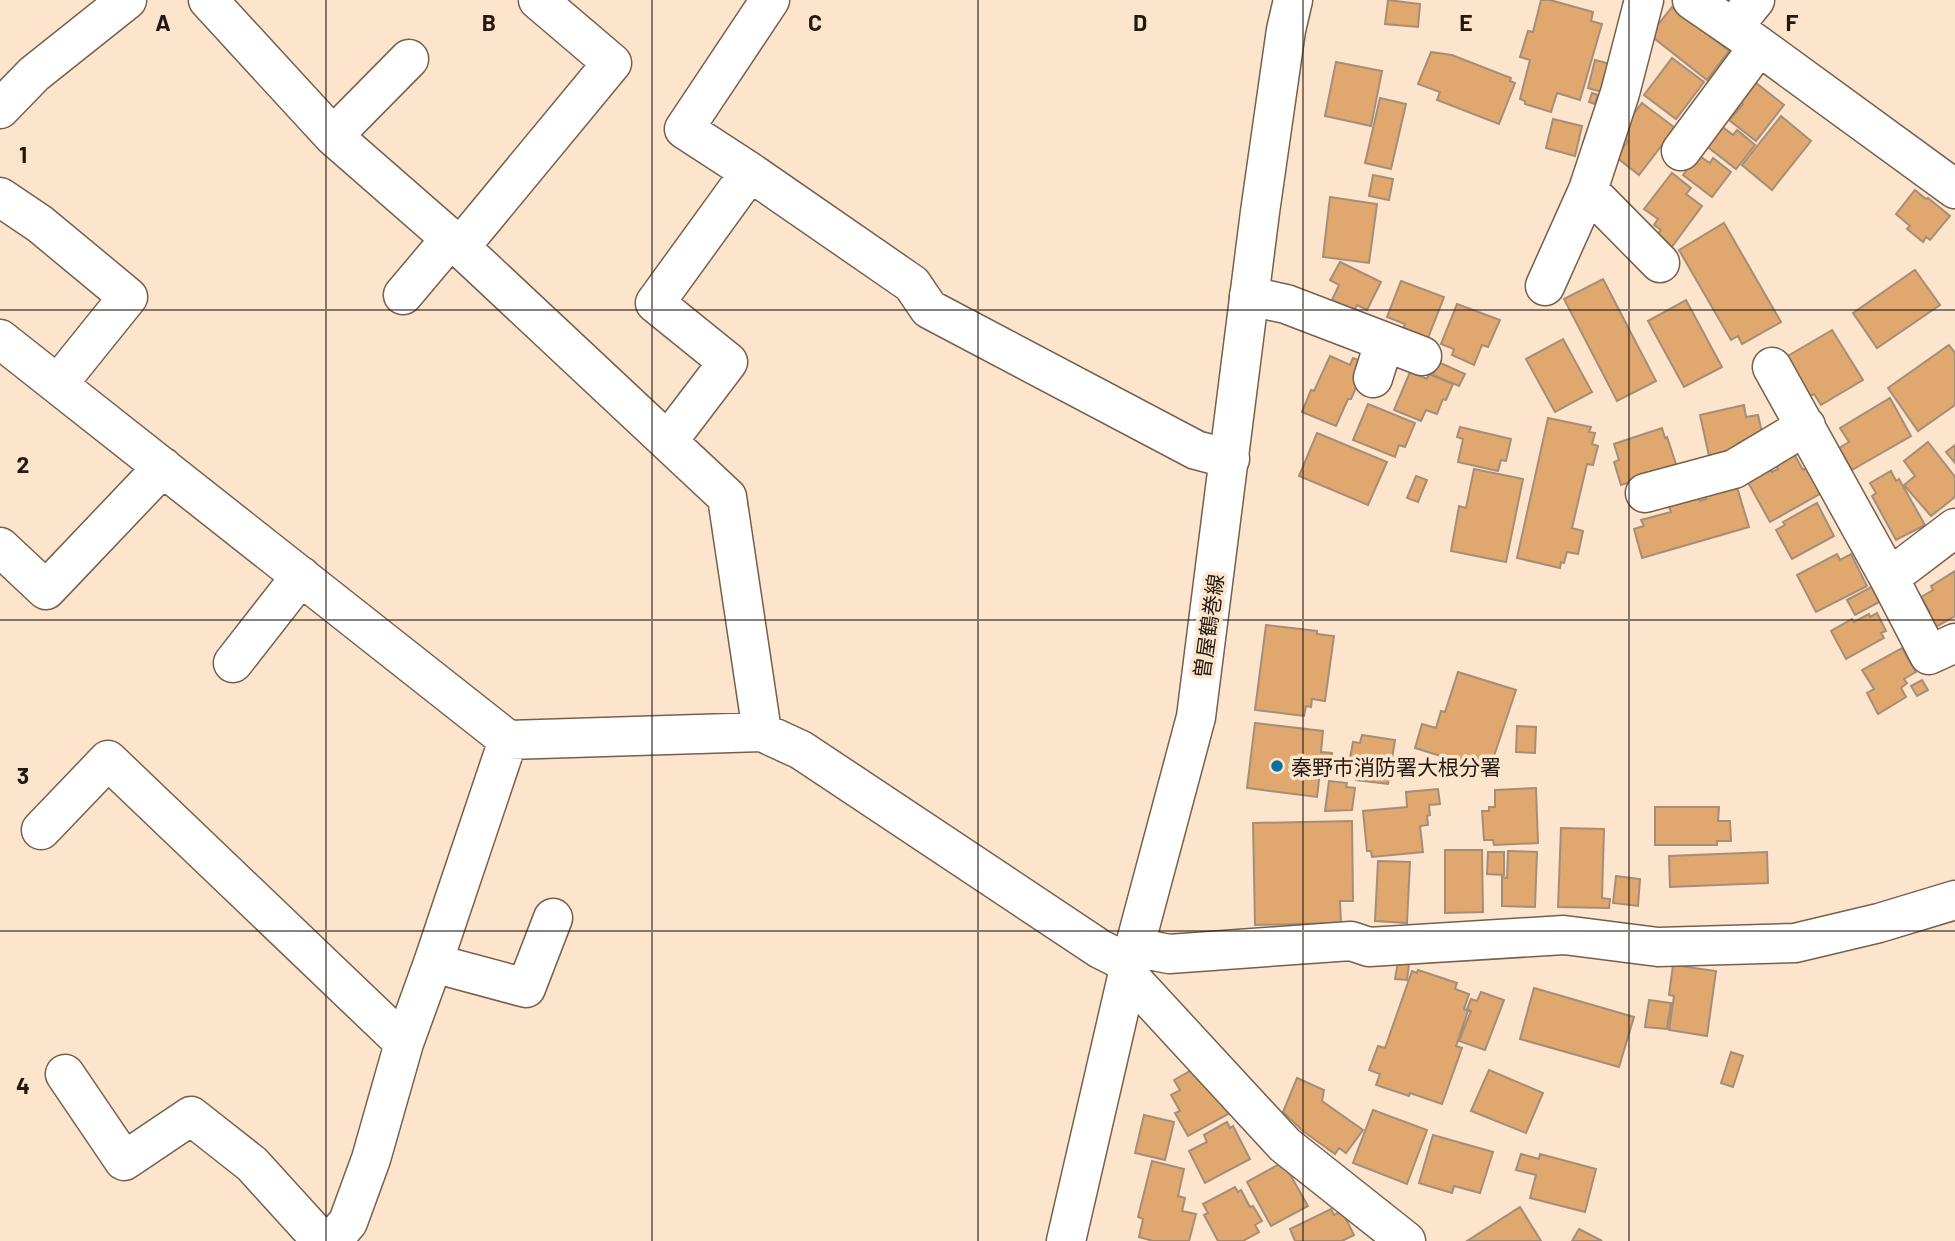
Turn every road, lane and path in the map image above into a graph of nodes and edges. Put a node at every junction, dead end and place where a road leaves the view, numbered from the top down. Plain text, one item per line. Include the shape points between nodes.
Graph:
1 (127, 0) edge
2 (208, 0) edge
3 (538, 0) edge
4 (770, 0) edge
5 (1293, 0) edge
6 (1644, 0) edge
7 (1692, 0) edge
8 (1749, 24) edge
9 (409, 59) dead end
10 (0, 109) edge
11 (333, 135) junction
12 (1681, 151) dead end
13 (750, 172) junction
14 (1955, 189) edge
15 (1588, 190) junction
16 (0, 197) edge
17 (455, 243) junction
18 (1660, 263) dead end
19 (1545, 286) dead end
20 (403, 295) dead end
21 (1249, 296) junction
22 (0, 339) edge
23 (1422, 356) dead end
24 (1772, 367) dead end
25 (58, 384) junction
26 (1805, 426) junction
27 (667, 441) junction
28 (1230, 459) junction
29 (163, 467) junction
30 (1645, 493) dead end
31 (1955, 528) edge
32 (0, 547) edge
33 (301, 576) junction
34 (1889, 578) junction
35 (1955, 643) edge
36 (233, 663) dead end
37 (762, 732) junction
38 (508, 740) junction
39 (41, 830) dead end
40 (1955, 900) edge
41 (553, 919) dead end
42 (1130, 962) junction
43 (433, 963) junction
44 (404, 1043) junction
45 (65, 1074) dead end
46 (1401, 1240) edge
47 (322, 1241) edge
48 (332, 1241) edge
49 (1066, 1241) edge

1 - 10 street via 34,75
2 - 11 street
3 - 17 street via 612,63
4 - 13 street via 684,129
5 - 21 street, 曽屋鶴巻線
6 - 15 street
7 - 8 street
8 - 12 street
8 - 14 street
9 - 11 street
11 - 17 street
13 - 27 street via 655,303 728,362
13 - 28 street via 912,284 929,309 1195,450
15 - 18 street
15 - 19 street
16 - 25 street via 128,296
17 - 20 street
17 - 27 street
21 - 23 street via 1286,304 1379,360
21 - 28 street, 曽屋鶴巻線
22 - 25 street
24 - 26 street
25 - 29 street
26 - 30 street via 1734,469
26 - 34 street
27 - 37 street via 727,497
28 - 42 street, 曽屋鶴巻線 via 1196,717
29 - 32 street via 46,590
29 - 33 street
31 - 34 street
33 - 36 street
33 - 38 street
34 - 35 street via 1929,655
37 - 38 street
37 - 42 street via 801,750 1100,948
38 - 43 street
39 - 44 street via 108,760
40 - 42 street via 1795,943 1658,947 1564,935 1369,947 1351,941 1169,954
41 - 43 street via 526,988
42 - 46 street via 1285,1145
42 - 49 street, 曽屋鶴巻線
43 - 44 street
44 - 48 street via 348,1222
45 - 47 street via 124,1161 191,1116 252,1164

